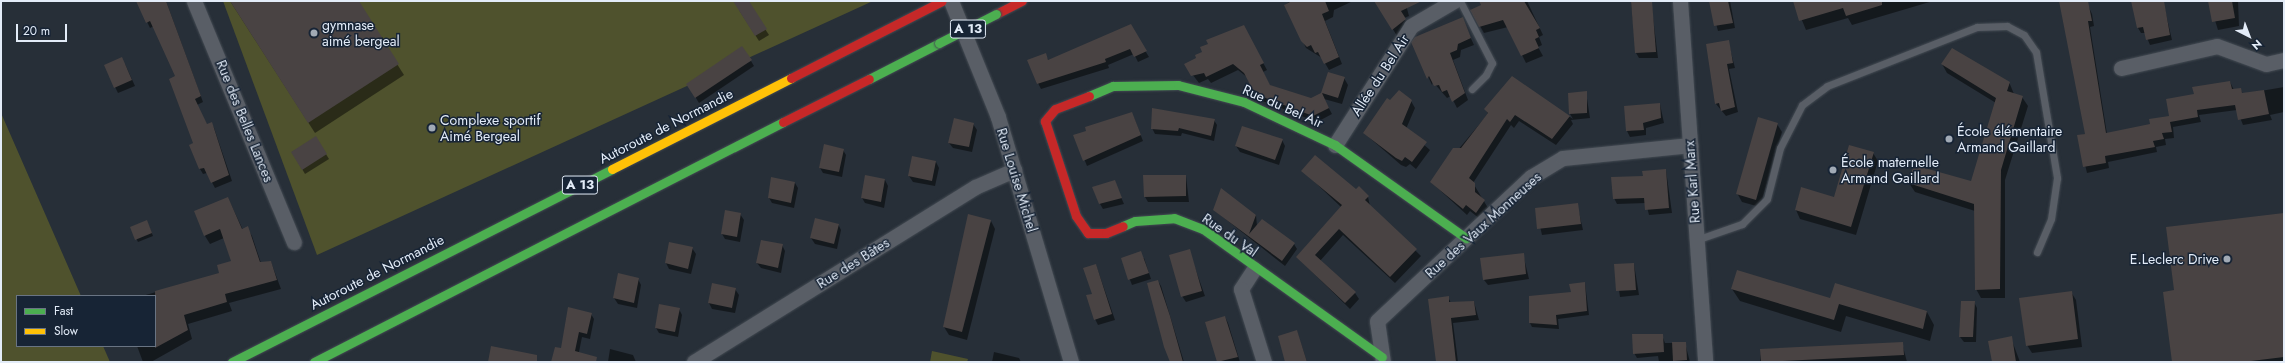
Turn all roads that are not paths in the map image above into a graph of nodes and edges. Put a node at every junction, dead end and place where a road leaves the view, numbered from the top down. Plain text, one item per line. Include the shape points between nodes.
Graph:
1 (194, 1) edge
2 (942, 1) edge
3 (951, 1) edge
4 (1022, 1) edge
5 (1454, 1) edge
6 (1460, 1) edge
7 (1680, 1) edge
8 (2284, 60) edge
9 (2121, 68) dead end
10 (1472, 89) dead end
11 (1045, 120) joint
12 (1335, 145) junction
13 (1690, 145) junction
14 (1014, 170) junction
15 (1466, 238) junction
16 (1696, 240) junction
17 (294, 242) dead end
18 (2037, 252) dead end
19 (1254, 269) junction
20 (1382, 360) edge
21 (232, 362) edge
22 (314, 362) edge
23 (694, 362) edge
24 (1071, 362) edge
25 (1264, 362) edge
26 (1705, 362) edge

1 - 17 street, Rue des Belles Lances
2 - 21 main road, Autoroute de Normandie / A 13
3 - 14 street, Rue Louise Michel via 998,117
4 - 22 main road, A 13, bridge
5 - 12 street, Allée du Bel Air via 1411,26
6 - 10 lane via 1492,63 1486,75
7 - 13 street, Rue Karl Marx
8 - 9 street via 2266,64 2217,46
11 - 12 main road, Rue du Bel Air via 1055,109 1113,86 1178,85 1244,102
11 - 19 main road, Rue du Val via 1076,216 1088,233 1106,233 1136,221 1174,218 1203,229
12 - 15 main road, Rue du Bel Air
13 - 15 street, Rue des Vaux Monneuses via 1563,158 1531,177
13 - 16 street, Rue Karl Marx
14 - 23 street, Rue des Bâtes via 975,187
14 - 24 street, Rue Louise Michel
15 - 20 street, Rue des Vaux Monneuses via 1377,322
16 - 18 lane via 1742,224 1767,199 1780,148 1802,105 1828,86 1977,27 2007,26 2024,35 2036,52 2057,178 2051,219
16 - 26 street, Rue Karl Marx
19 - 20 main road, Rue du Val
19 - 25 street via 1241,289

